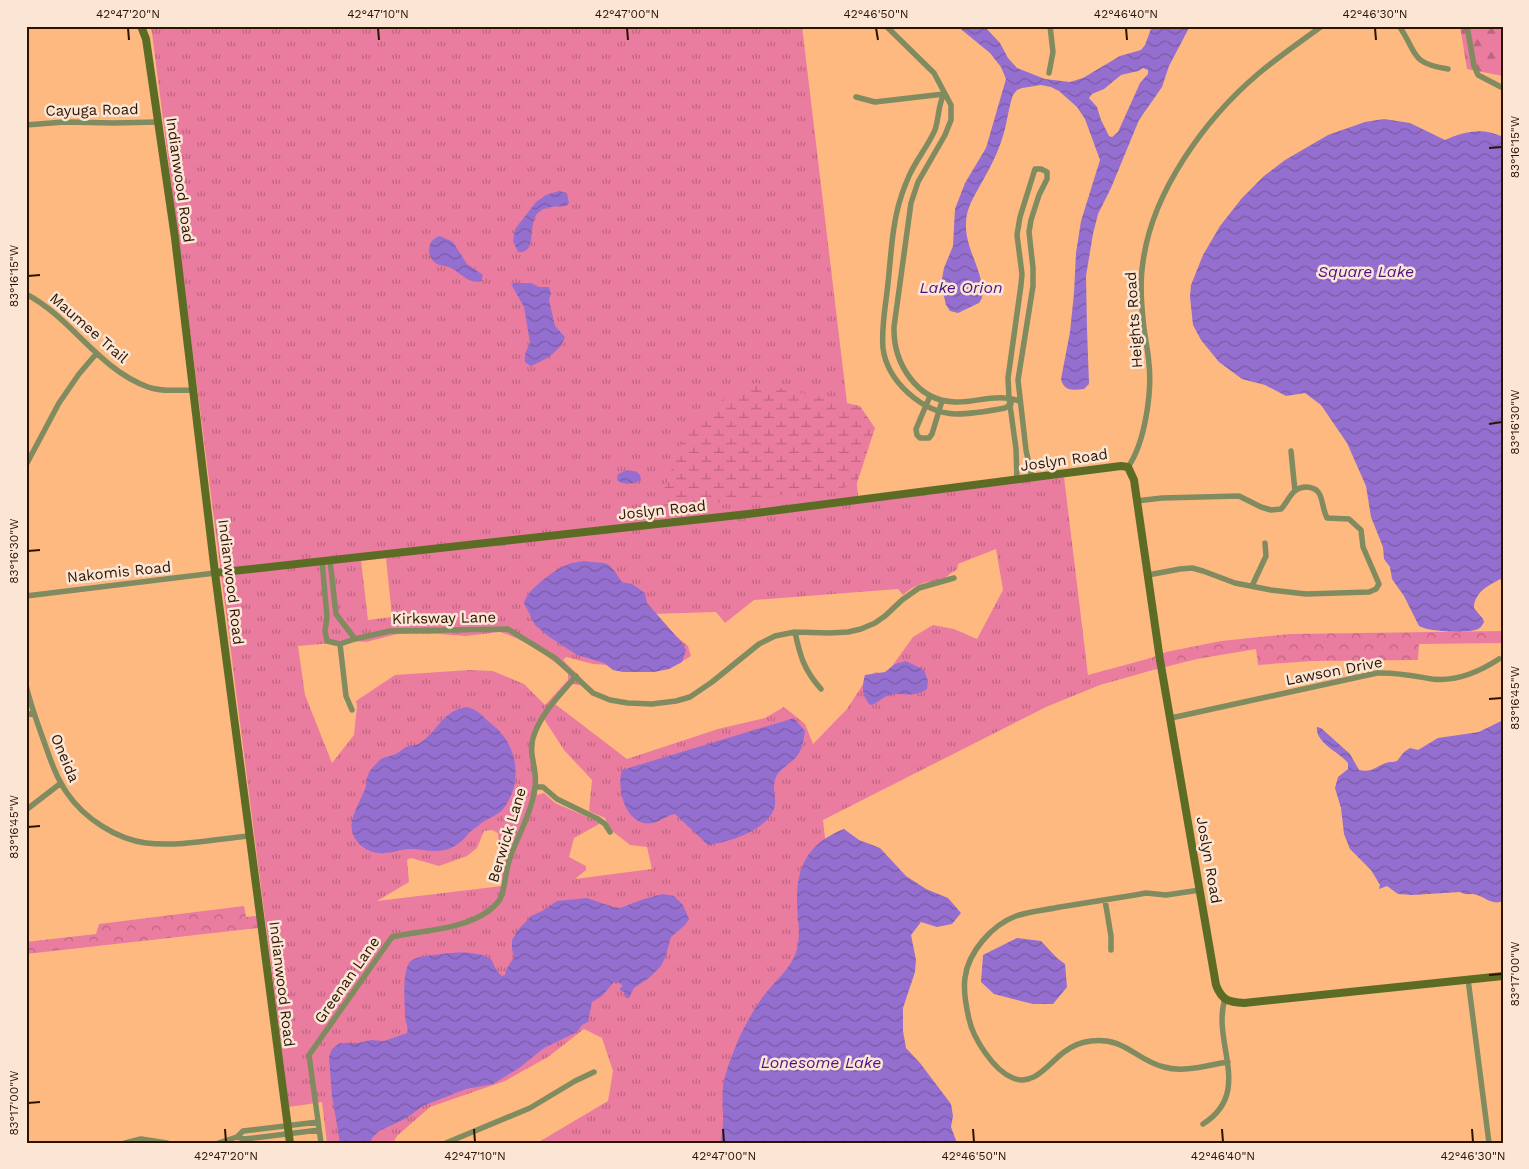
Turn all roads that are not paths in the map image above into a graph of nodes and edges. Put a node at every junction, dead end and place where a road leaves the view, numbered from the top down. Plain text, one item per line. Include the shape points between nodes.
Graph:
1 (141, 26) edge
2 (886, 26) edge
3 (1050, 26) edge
4 (1322, 26) edge
5 (1399, 26) edge
6 (1467, 26) edge
7 (1448, 69) dead end
8 (1049, 73) dead end
9 (1503, 88) edge
10 (944, 94) junction
11 (856, 97) dead end
12 (158, 122) junction
13 (26, 125) edge
14 (1029, 191) junction
15 (1039, 195) junction
16 (26, 294) edge
17 (96, 354) junction
18 (194, 390) junction
19 (930, 396) junction
20 (942, 401) junction
21 (1020, 401) junction
22 (1009, 402) junction
23 (925, 405) junction
24 (939, 411) junction
25 (1291, 451) dead end
26 (26, 465) edge
27 (1128, 467) junction
28 (1032, 478) junction
29 (1017, 480) junction
30 (1295, 491) junction
31 (1136, 501) junction
32 (1265, 543) dead end
33 (330, 560) junction
34 (322, 561) junction
35 (215, 573) junction
36 (1148, 574) junction
37 (954, 578) dead end
38 (1252, 586) junction
39 (26, 596) edge
40 (794, 632) junction
41 (355, 639) junction
42 (340, 644) junction
43 (1499, 659) dead end
44 (576, 676) junction
45 (26, 685) edge
46 (821, 688) dead end
47 (352, 710) dead end
48 (34, 713) junction
49 (26, 715) edge
50 (1171, 718) junction
51 (62, 783) junction
52 (535, 787) junction
53 (26, 810) edge
54 (610, 832) dead end
55 (249, 836) junction
56 (1200, 890) junction
57 (1105, 900) junction
58 (392, 937) joint
59 (1111, 950) dead end
60 (1503, 976) edge
61 (1468, 979) junction
62 (1225, 999) junction
63 (1228, 1062) junction
64 (594, 1072) dead end
65 (318, 1122) junction
66 (1203, 1124) dead end
67 (288, 1130) junction
68 (319, 1130) junction
69 (125, 1143) edge
70 (167, 1143) edge
71 (218, 1143) edge
72 (290, 1143) edge
73 (320, 1143) edge
74 (446, 1143) edge
75 (1489, 1143) edge

1 - 12 street, Indianwood Road via 146,39
2 - 10 street via 934,73
3 - 8 street via 1053,52
4 - 27 street, Heights Road via 1258,74 1222,110 1182,162 1160,202 1143,262 1141,283 1150,366 1147,405 1138,445
5 - 7 street via 1417,58 1424,64
6 - 9 street via 1478,75
10 - 11 street via 875,102
10 - 19 street via 952,105 951,120 918,182 911,203 893,341 909,379
10 - 23 street via 934,131 908,177 900,200 883,336 890,371 910,395
12 - 13 street, Cayuga Road
12 - 18 street, Indianwood Road
14 - 15 street
14 - 15 street via 1035,170 1041,169 1047,172 1048,179
14 - 22 street via 1017,235 1022,280 1008,378
15 - 21 street via 1029,232 1033,286 1019,370
16 - 17 street, Maumee Trail via 57,315
17 - 18 street, Maumee Trail via 124,375 149,388
17 - 26 street via 59,403
18 - 35 street, Indianwood Road
19 - 20 street
19 - 23 street
20 - 22 street via 1004,398
20 - 24 street
21 - 22 street
21 - 28 street
22 - 24 street via 1005,408 971,413
22 - 29 street
23 - 24 street
23 - 24 street via 916,429 920,438 929,438 932,434
25 - 30 street
27 - 28 street, Joslyn Road
27 - 31 street, Joslyn Road
28 - 29 street, Joslyn Road
29 - 33 street, Joslyn Road via 748,514
30 - 31 street via 1281,509 1271,510 1240,496
30 - 38 street via 1311,487 1321,496 1327,518 1349,519 1360,530 1363,547 1379,584 1376,590 1369,592 1306,594
31 - 36 street, Joslyn Road
32 - 38 street via 1266,556
33 - 34 street, Joslyn Road
33 - 41 street via 336,614
34 - 35 street, Joslyn Road
34 - 42 street via 327,617 325,632 328,641
35 - 39 street, Nakomis Road
35 - 55 street, Indianwood Road
36 - 38 street via 1192,568
36 - 50 street, Joslyn Road
37 - 40 street, Kirksway Lane via 919,588 875,623 861,629 829,634
40 - 44 street, Kirksway Lane via 759,644 701,690 676,701 628,704 610,700 593,693
40 - 46 street via 802,662
41 - 42 street, Kirksway Lane
41 - 44 street, Kirksway Lane via 390,631 508,629 546,651
42 - 47 street via 346,696
43 - 50 street, Lawson Drive via 1472,674 1454,679 1377,673
44 - 52 street, Berwick Lane via 543,716 532,740
45 - 48 street, Oneida
48 - 49 street
48 - 51 street, Oneida
50 - 56 street, Joslyn Road
51 - 53 street
51 - 55 street, Oneida via 78,806 108,830 144,842 166,844
52 - 54 street via 543,787 557,799 598,819
52 - 58 street, Berwick Lane via 509,859 499,900 490,910 458,924
55 - 67 street, Indianwood Road
56 - 57 street via 1166,895 1146,893
56 - 62 street, Joslyn Road via 1216,985
57 - 59 street
57 - 63 street via 1015,916 1004,921 977,947 964,980 971,1029 981,1048 1001,1071 1021,1080 1034,1077 1066,1050 1090,1041 1121,1044 1148,1061 1167,1068
58 - 65 street, Greenan Lane via 309,1055
60 - 61 street
61 - 62 street via 1244,1002
61 - 75 street
62 - 63 street via 1222,1018
63 - 66 street via 1230,1077 1223,1105
64 - 74 street via 530,1108
65 - 67 street
65 - 68 street, Greenan Lane
67 - 68 street
67 - 71 street
67 - 72 street, Indianwood Road
68 - 73 street, Greenan Lane
69 - 70 street via 141,1139

